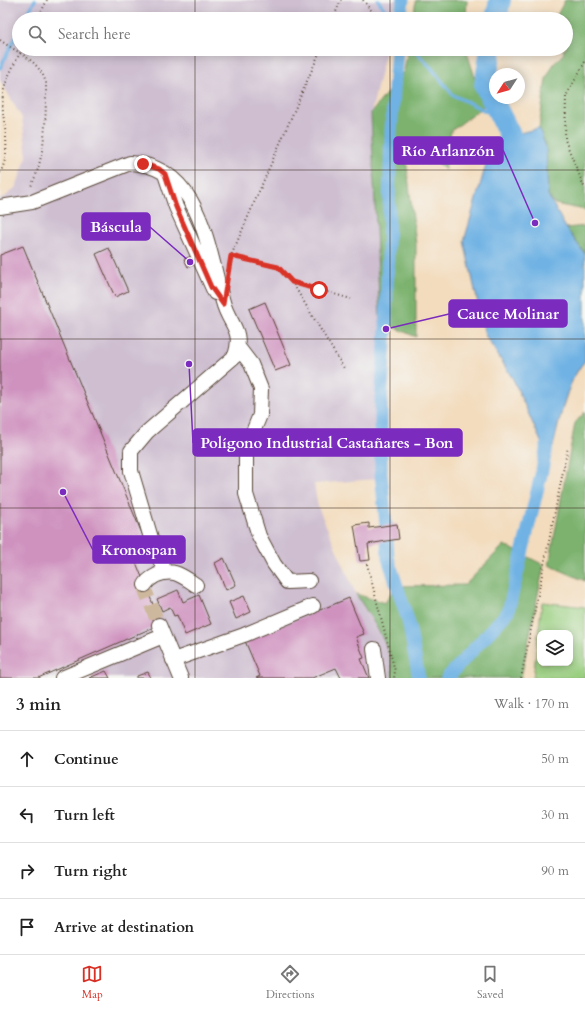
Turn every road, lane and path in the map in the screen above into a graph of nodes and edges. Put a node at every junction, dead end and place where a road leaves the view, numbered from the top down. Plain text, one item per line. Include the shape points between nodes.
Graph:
1 (47, 0) edge
2 (341, 0) edge
3 (363, 0) edge
4 (41, 12) edge
5 (336, 12) edge
6 (372, 12) edge
7 (0, 40) edge
8 (12, 48) edge
9 (18, 56) edge
10 (24, 56) edge
11 (318, 56) edge
12 (585, 62) edge
13 (0, 173) edge
14 (585, 189) edge
15 (6, 207) edge
16 (231, 256) junction
17 (228, 277) dead end
18 (292, 282) junction
19 (351, 299) dead end
20 (238, 347) junction
21 (345, 370) dead end
22 (568, 447) dead end
23 (367, 564) dead end
24 (165, 572) junction
25 (309, 582) dead end
26 (145, 584) dead end
27 (196, 585) dead end
28 (313, 606) dead end
29 (374, 649) dead end
30 (173, 660) junction
31 (62, 678) edge
32 (180, 678) edge
33 (378, 678) edge
34 (394, 678) edge
35 (521, 678) edge

1 - 4 path
2 - 5 path
3 - 6 path
7 - 8 path
9 - 13 path via 3,94 6,156
10 - 15 path via 36,64 44,75 46,96 41,160 30,189
11 - 16 path
12 - 14 path via 566,96 565,125 565,140
15 - 20 lane via 32,202 130,163 159,169 189,198 198,214 207,236 223,304 240,343
16 - 17 path
16 - 18 path via 278,267
18 - 19 path
18 - 21 path
20 - 24 lane via 235,356 147,432 131,451 131,471 151,538
20 - 25 lane via 251,364 261,389 260,415 246,449 246,494 250,508 259,536 287,582
22 - 35 path
23 - 34 path via 395,671
24 - 26 lane via 147,580
24 - 27 lane via 172,571
28 - 30 lane via 244,635
29 - 33 lane
30 - 31 lane via 161,630
30 - 32 lane

